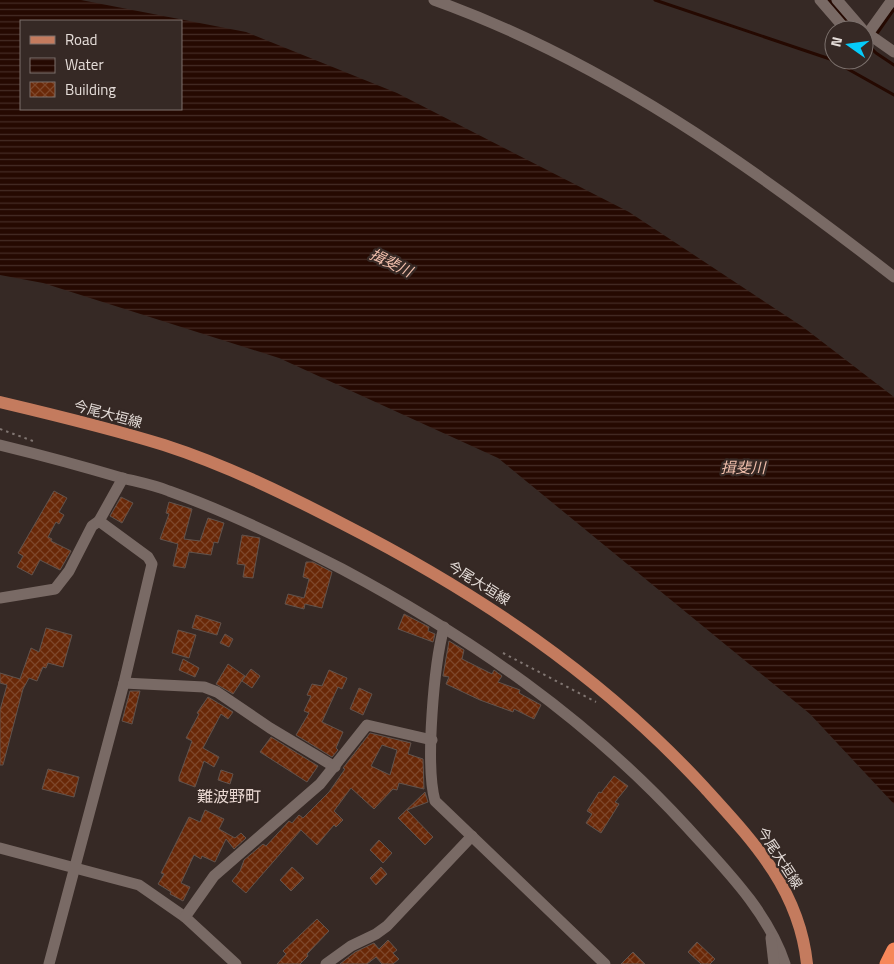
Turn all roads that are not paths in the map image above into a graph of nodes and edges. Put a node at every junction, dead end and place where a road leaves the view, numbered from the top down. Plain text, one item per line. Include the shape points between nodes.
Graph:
1 (434, 0) edge
2 (820, 0) edge
3 (837, 0) edge
4 (892, 0) edge
5 (837, 20) edge
6 (853, 20) edge
7 (874, 23) edge
8 (874, 40) edge
9 (894, 52) edge
10 (894, 277) edge
11 (0, 402) edge
12 (0, 445) edge
13 (123, 478) junction
14 (99, 520) junction
15 (0, 598) edge
16 (444, 627) junction
17 (124, 683) junction
18 (432, 740) junction
19 (335, 767) junction
20 (472, 836) junction
21 (0, 848) edge
22 (75, 867) junction
23 (185, 917) junction
24 (771, 934) junction
25 (894, 950) edge
26 (49, 964) edge
27 (236, 964) edge
28 (326, 964) edge
29 (605, 964) edge
30 (774, 964) edge
31 (786, 964) edge
32 (808, 964) edge
33 (887, 964) edge

1 - 10 street via 552,50 635,96 755,172
2 - 5 street
3 - 6 street
4 - 7 street
8 - 9 street
11 - 32 main road, 今尾大垣線 via 167,446 278,491 385,545 495,610 587,676 644,726 744,830 784,887 798,918
12 - 13 street
13 - 14 street
13 - 16 street via 168,490 244,521 310,552
14 - 15 street via 92,526 69,571 54,589
14 - 17 street via 148,557 152,564
16 - 18 street via 439,646
16 - 24 street via 567,713 648,784 747,896
17 - 19 street via 183,685 211,690
17 - 22 street
18 - 19 street via 367,725
18 - 20 street via 432,790 436,801
19 - 23 street via 320,784 214,876
20 - 28 street via 387,926 362,938
20 - 29 street
21 - 22 street
22 - 23 street via 139,884
22 - 26 street
23 - 27 street
24 - 30 street
24 - 31 street
25 - 33 highway

